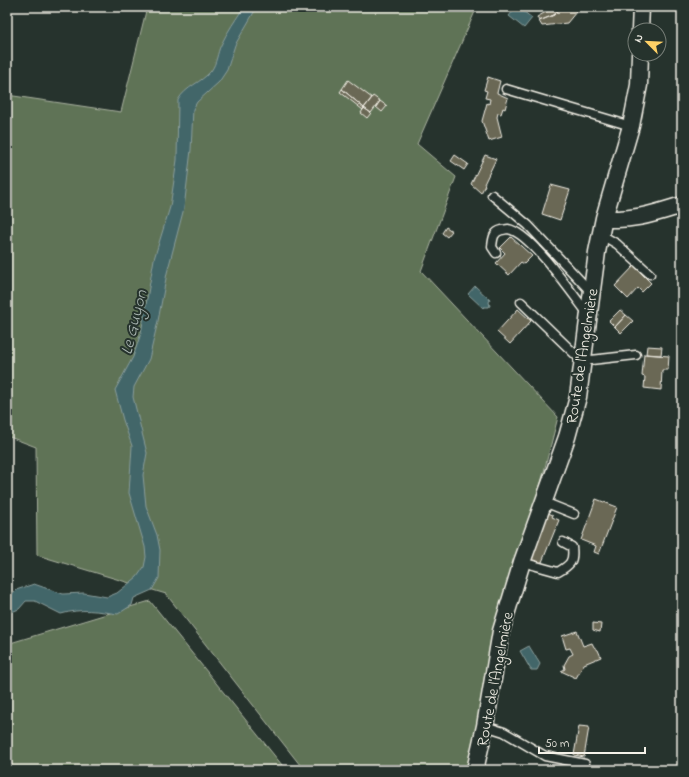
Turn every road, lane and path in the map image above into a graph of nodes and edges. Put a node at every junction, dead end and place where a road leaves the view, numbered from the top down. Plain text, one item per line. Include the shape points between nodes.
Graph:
1 (641, 7) edge
2 (640, 22) edge
3 (640, 62) edge
4 (506, 89) dead end
5 (631, 126) junction
6 (492, 195) dead end
7 (682, 205) edge
8 (604, 218) junction
9 (600, 234) junction
10 (496, 253) dead end
11 (650, 274) dead end
12 (591, 292) junction
13 (521, 302) dead end
14 (589, 315) junction
15 (636, 355) dead end
16 (582, 361) junction
17 (544, 502) junction
18 (574, 514) dead end
19 (563, 542) dead end
20 (522, 562) junction
21 (485, 726) junction
22 (475, 770) edge
23 (584, 770) edge

1 - 2 street
3 - 5 street, Route de l'Angelmière via 639,85
4 - 5 lane
5 - 8 street, Route de l'Angelmière
6 - 12 lane via 528,225
7 - 8 street via 640,218
8 - 9 street, Route de l'Angelmière
9 - 11 lane via 617,244
9 - 12 street, Route de l'Angelmière
10 - 14 lane via 492,247 493,237 498,231 508,229 524,237 552,266
12 - 14 street, Route de l'Angelmière
13 - 16 lane
14 - 16 street, Route de l'Angelmière
15 - 16 lane
16 - 17 street, Route de l'Angelmière via 578,397
17 - 18 lane
17 - 20 street, Route de l'Angelmière
19 - 20 lane via 572,547 573,556 569,566 558,572
20 - 21 street, Route de l'Angelmière via 501,631
21 - 22 street, Route de l'Angelmière
21 - 23 lane via 504,732 545,756 585,764

